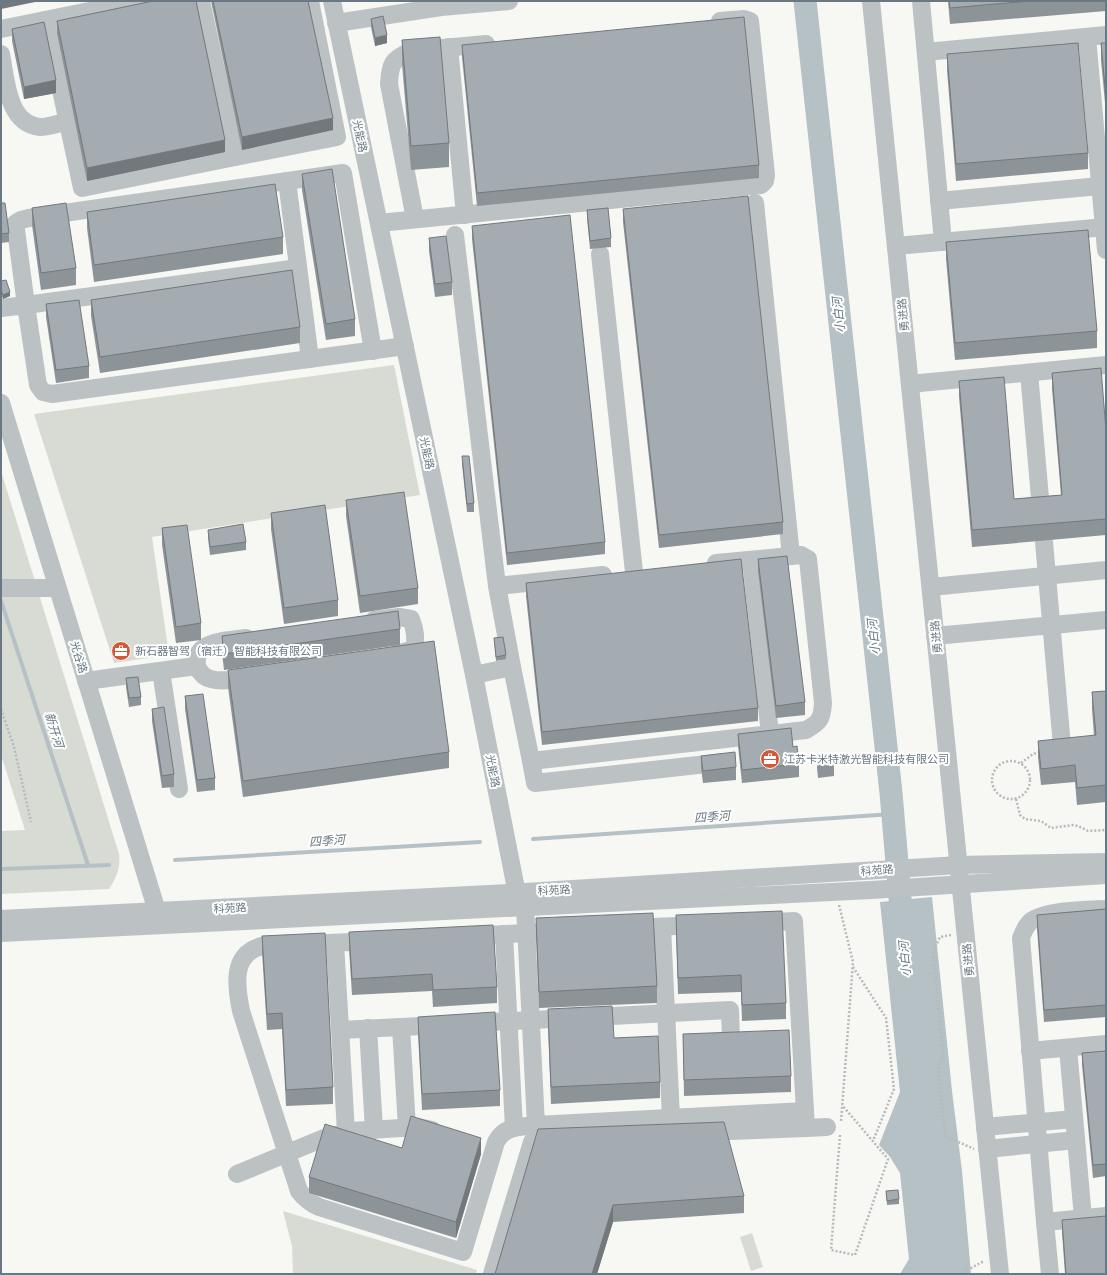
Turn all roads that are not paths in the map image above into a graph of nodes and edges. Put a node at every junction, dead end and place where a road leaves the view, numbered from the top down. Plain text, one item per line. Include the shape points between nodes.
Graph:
1 (139, 1) edge
2 (201, 1) edge
3 (310, 1) edge
4 (332, 1) edge
5 (509, 1) edge
6 (871, 1) edge
7 (921, 1) edge
8 (441, 4) edge
9 (379, 9) edge
10 (46, 20) junction
11 (705, 22) edge
12 (336, 23) junction
13 (1, 29) edge
14 (1106, 35) edge
15 (1087, 36) junction
16 (504, 42) edge
17 (449, 47) junction
18 (926, 52) junction
19 (1, 54) edge
20 (68, 121) junction
21 (235, 157) junction
22 (287, 181) junction
23 (1102, 193) edge
24 (940, 201) junction
25 (755, 203) dead end
26 (465, 215) junction
27 (415, 220) junction
28 (379, 223) junction
29 (1105, 227) edge
30 (455, 235) dead end
31 (943, 242) junction
32 (896, 246) junction
33 (1106, 250) edge
34 (600, 254) dead end
35 (298, 268) junction
36 (26, 305) junction
37 (1, 308) edge
38 (405, 346) junction
39 (373, 351) junction
40 (310, 359) junction
41 (1106, 365) edge
42 (1029, 373) junction
43 (910, 384) junction
44 (1, 403) edge
45 (1041, 509) edge
46 (1044, 542) dead end
47 (791, 556) junction
48 (751, 560) junction
49 (696, 565) edge
50 (1106, 570) edge
51 (1047, 576) junction
52 (497, 586) junction
53 (930, 587) junction
54 (2, 588) edge
55 (58, 588) junction
56 (1106, 620) edge
57 (361, 622) edge
58 (1051, 625) junction
59 (261, 636) edge
60 (936, 636) junction
61 (378, 657) edge
62 (196, 666) junction
63 (512, 667) junction
64 (161, 671) junction
65 (264, 675) edge
66 (474, 676) junction
67 (86, 681) junction
68 (770, 734) junction
69 (1062, 746) edge
70 (179, 789) dead end
71 (1106, 862) edge
72 (959, 865) junction
73 (1106, 875) edge
74 (961, 885) junction
75 (520, 902) junction
76 (1106, 909) edge
77 (157, 912) junction
78 (1, 919) edge
79 (740, 924) edge
80 (717, 925) edge
81 (662, 927) junction
82 (614, 929) edge
83 (574, 931) edge
84 (1, 933) edge
85 (526, 933) junction
86 (504, 934) junction
87 (450, 937) edge
88 (388, 940) edge
89 (335, 943) junction
90 (666, 1013) junction
91 (531, 1020) junction
92 (509, 1021) junction
93 (401, 1027) junction
94 (368, 1028) junction
95 (340, 1030) junction
96 (731, 1041) edge
97 (1106, 1044) edge
98 (1068, 1048) junction
99 (1030, 1051) junction
100 (671, 1118) junction
101 (1074, 1119) junction
102 (805, 1120) junction
103 (1037, 1122) junction
104 (536, 1124) junction
105 (827, 1127) dead end
106 (985, 1127) junction
107 (407, 1128) junction
108 (514, 1128) junction
109 (374, 1130) junction
110 (346, 1132) junction
111 (446, 1133) edge
112 (1076, 1140) junction
113 (1038, 1144) junction
114 (987, 1149) junction
115 (287, 1153) junction
116 (237, 1174) dead end
117 (1106, 1216) edge
118 (1083, 1218) junction
119 (1045, 1222) junction
120 (492, 1274) edge
121 (1000, 1274) edge
122 (1050, 1274) edge

1 - 10 street
2 - 21 street
3 - 21 street via 337,137
4 - 12 street, 光能路
5 - 8 street
6 - 32 street, 勇进路
7 - 18 street
8 - 9 street
9 - 12 street
10 - 13 street
10 - 20 street
11 - 26 street via 744,19 750,22 766,175 761,185
12 - 28 street, 光能路
14 - 15 street
15 - 18 street
15 - 23 street
16 - 17 street
17 - 26 street
17 - 27 street via 411,51 400,55 390,69 389,84
18 - 24 street
19 - 20 street via 10,102 18,115 42,127
20 - 21 street via 82,188
22 - 35 street
22 - 36 street via 21,220 16,223 16,230
22 - 39 street via 343,173
23 - 24 street
23 - 29 street
24 - 31 street
25 - 47 street
26 - 27 street
27 - 28 street
28 - 38 street, 光能路
29 - 31 street
29 - 33 street
30 - 52 street
31 - 32 street
32 - 43 street, 勇进路
34 - 52 street via 642,571
35 - 36 street
35 - 40 street
36 - 37 street
36 - 40 street via 38,385 42,392 52,394
38 - 39 street
38 - 66 street, 光能路
39 - 40 street
41 - 42 street
42 - 43 street
42 - 45 street
43 - 53 street, 勇进路
44 - 55 street, 光谷路
46 - 51 street
47 - 48 street
47 - 68 street via 801,555 808,559 823,703 822,716 817,724 806,730
48 - 49 street
48 - 68 street
50 - 51 street
51 - 53 street
51 - 58 street
52 - 63 street
53 - 60 street, 勇进路
54 - 55 street
55 - 67 street, 光谷路
56 - 58 street
57 - 61 street via 399,617 411,619 415,629 414,649 401,654
58 - 60 street
58 - 69 street
59 - 62 street via 215,642 198,654
60 - 72 street, 勇进路
62 - 64 street
62 - 65 street via 205,676 215,680
63 - 66 street
63 - 68 street via 531,762
64 - 67 street
64 - 70 street
66 - 75 street, 光能路
67 - 77 street, 光谷路
71 - 72 street, 科苑路
72 - 74 street, 勇进路
72 - 75 street, 科苑路
73 - 74 street, 科苑路
74 - 75 street, 科苑路
74 - 106 street, 勇进路
75 - 77 street, 科苑路
75 - 84 street, 科苑路
75 - 85 street, 光能路
76 - 99 street via 1069,911 1038,917 1024,929 1021,938
77 - 78 street, 科苑路
79 - 102 street via 794,921 793,1038
80 - 81 street
81 - 82 street
81 - 90 street
83 - 85 street
85 - 86 street
85 - 91 street, 光能路
86 - 87 street
86 - 92 street
88 - 89 street
89 - 95 street
89 - 115 street via 255,948 243,958 238,975 236,984 241,1011
90 - 91 street
90 - 96 street via 730,1010
90 - 100 street via 676,1044
91 - 92 street
91 - 104 street, 光能路
92 - 93 street
92 - 108 street
93 - 94 street
93 - 107 street
94 - 95 street
94 - 109 street
95 - 110 street
97 - 98 street
98 - 99 street
98 - 101 street
99 - 103 street
100 - 102 street
100 - 104 street
101 - 103 street
101 - 112 street
102 - 105 street
102 - 120 street via 542,1139 532,1142
103 - 106 street
103 - 113 street
104 - 108 street
106 - 114 street, 勇进路
107 - 109 street
107 - 111 street via 424,1128
108 - 115 street via 489,1141 463,1252 311,1204 299,1191
109 - 110 street
110 - 115 street
112 - 113 street
112 - 118 street
113 - 114 street
113 - 119 street
114 - 121 street, 勇进路
115 - 116 street
117 - 118 street
118 - 119 street
119 - 122 street

